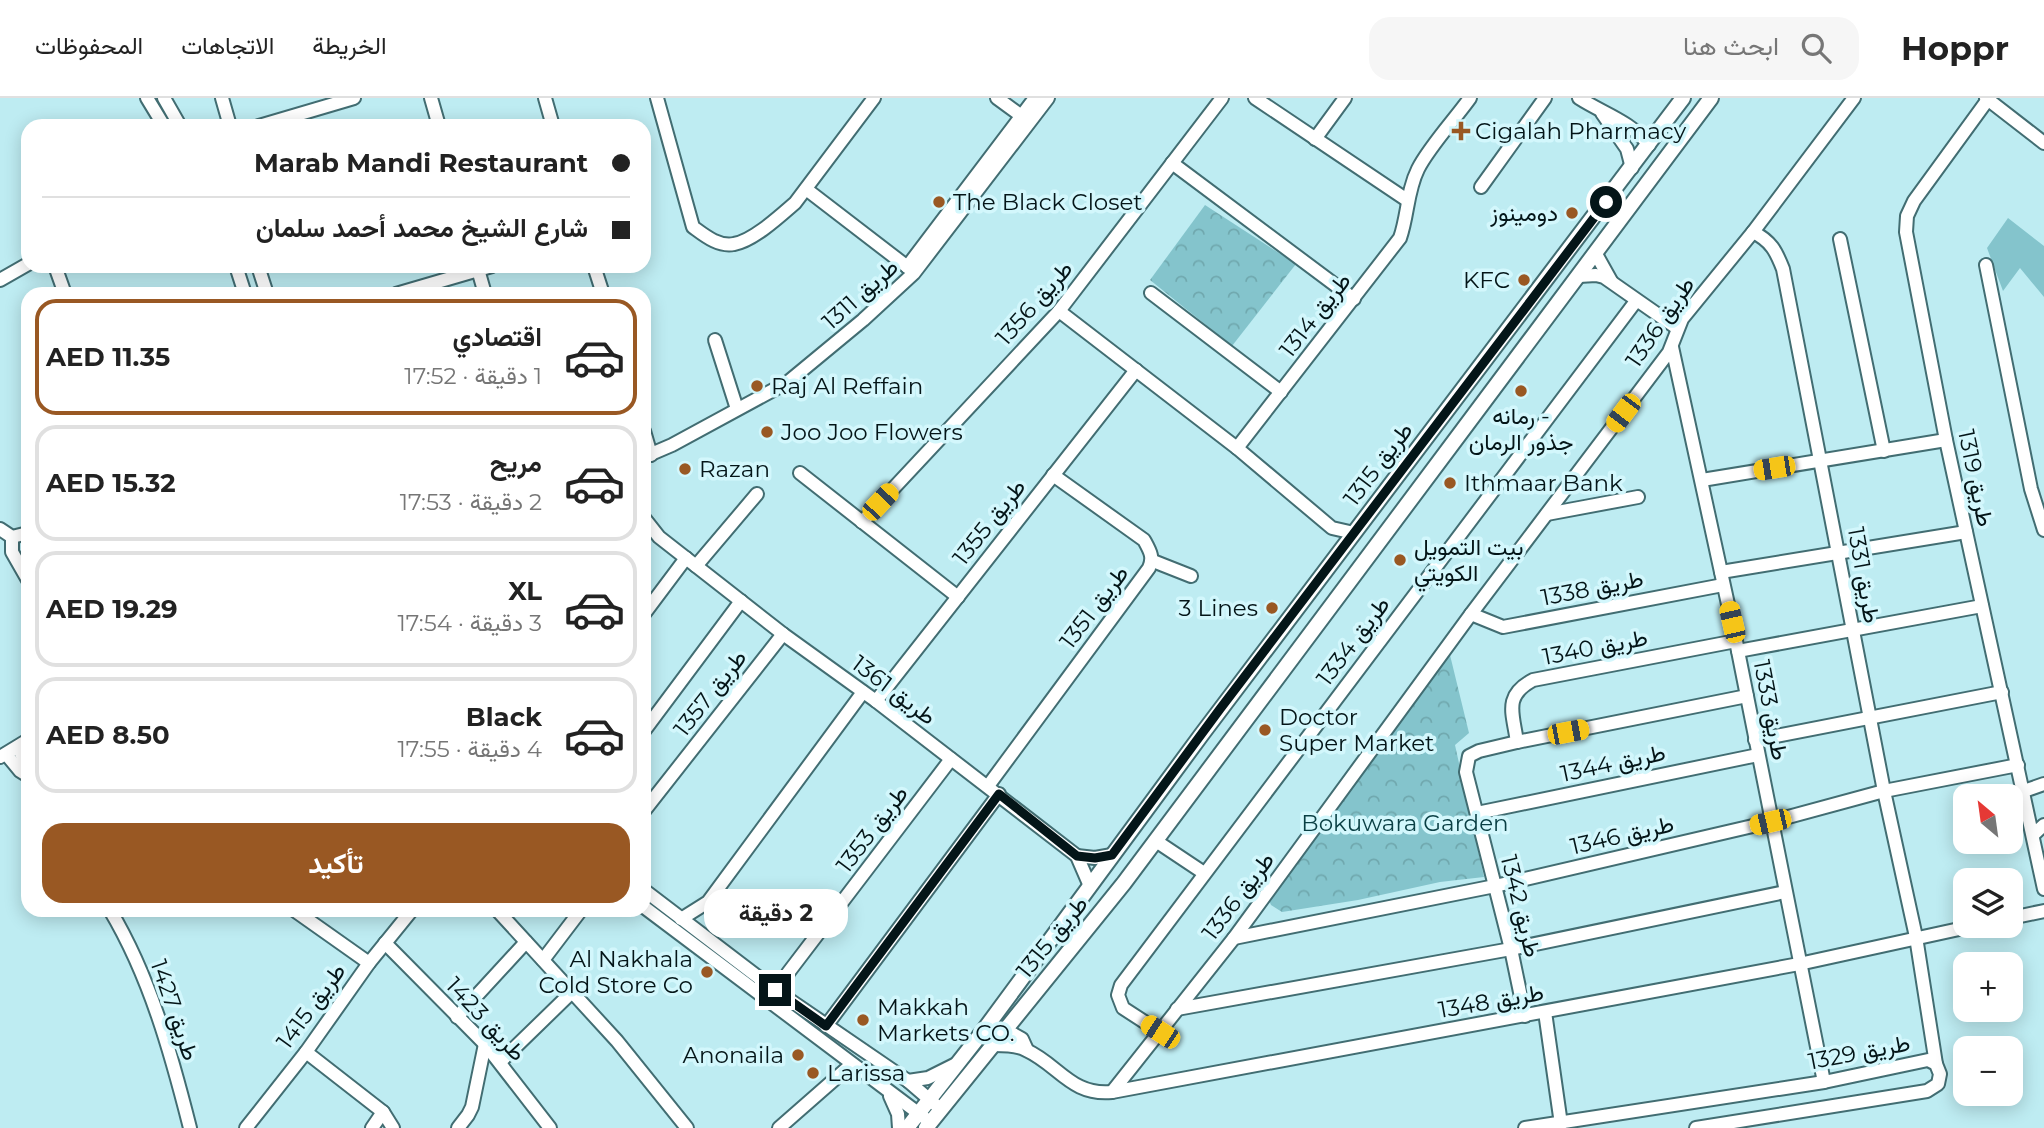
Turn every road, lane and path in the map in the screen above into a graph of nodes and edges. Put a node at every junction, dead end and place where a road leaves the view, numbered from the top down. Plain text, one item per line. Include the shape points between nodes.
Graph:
1 (147, 98) edge
2 (164, 98) edge
3 (222, 98) edge
4 (354, 98) edge
5 (431, 98) edge
6 (545, 98) edge
7 (657, 98) edge
8 (874, 98) edge
9 (997, 98) edge
10 (1035, 98) edge
11 (1048, 98) edge
12 (1222, 98) edge
13 (1255, 98) edge
14 (1345, 98) edge
15 (1470, 98) edge
16 (1545, 98) edge
17 (1579, 98) edge
18 (1683, 98) edge
19 (1711, 98) edge
20 (1854, 98) edge
21 (1988, 98) edge
22 (1602, 113) junction
23 (160, 119) edge
24 (176, 119) edge
25 (228, 119) edge
26 (284, 119) edge
27 (437, 119) edge
28 (551, 119) edge
29 (1025, 119) junction
30 (1315, 139) junction
31 (2044, 143) edge
32 (1648, 145) junction
33 (1172, 163) junction
34 (1661, 165) junction
35 (1632, 168) junction
36 (1481, 187) dead end
37 (806, 189) junction
38 (1407, 200) junction
39 (1753, 232) junction
40 (1840, 239) dead end
41 (1596, 254) junction
42 (1986, 265) dead end
43 (21, 268) edge
44 (911, 270) junction
45 (461, 273) edge
46 (1578, 276) junction
47 (0, 280) edge
48 (1611, 282) junction
49 (418, 287) edge
50 (1150, 293) dead end
51 (1354, 299) junction
52 (1636, 301) junction
53 (1059, 311) junction
54 (1677, 328) junction
55 (715, 341) dead end
56 (1672, 347) junction
57 (1136, 370) junction
58 (1281, 391) junction
59 (737, 409) junction
60 (1946, 440) junction
61 (1237, 448) junction
62 (1884, 451) junction
63 (651, 454) edge
64 (1822, 460) junction
65 (800, 473) dead end
66 (1053, 475) junction
67 (1702, 480) junction
68 (757, 494) dead end
69 (1638, 497) dead end
70 (1547, 514) junction
71 (862, 522) junction
72 (651, 527) edge
73 (0, 529) edge
74 (2044, 530) edge
75 (1966, 531) junction
76 (1354, 533) junction
77 (21, 535) edge
78 (12, 537) junction
79 (1839, 554) junction
80 (1153, 561) junction
81 (691, 562) junction
82 (21, 568) edge
83 (1191, 576) dead end
84 (1722, 578) junction
85 (958, 597) junction
86 (741, 601) junction
87 (651, 606) edge
88 (1982, 606) junction
89 (1471, 614) junction
90 (1853, 631) junction
91 (783, 634) junction
92 (1737, 646) junction
93 (863, 692) junction
94 (2002, 692) junction
95 (1747, 696) junction
96 (876, 701) junction
97 (1870, 717) junction
98 (651, 722) edge
99 (1755, 740) junction
100 (1517, 742) junction
101 (13, 750) edge
102 (1758, 754) junction
103 (951, 759) junction
104 (2018, 765) junction
105 (21, 772) edge
106 (2044, 784) edge
107 (988, 786) junction
108 (1884, 791) junction
109 (2024, 791) junction
110 (999, 794) junction
111 (651, 802) edge
112 (1477, 813) junction
113 (1770, 822) junction
114 (2044, 825) edge
115 (2033, 835) junction
116 (1156, 841) junction
117 (1112, 855) junction
118 (1077, 856) junction
119 (1204, 873) junction
120 (1090, 886) junction
121 (1495, 886) junction
122 (2044, 889) edge
123 (1785, 892) junction
124 (651, 895) edge
125 (708, 902) junction
126 (2044, 911) edge
127 (651, 912) edge
128 (2023, 915) edge
129 (114, 917) edge
130 (304, 917) edge
131 (406, 917) edge
132 (503, 917) edge
133 (576, 917) edge
134 (681, 919) junction
135 (1953, 930) edge
136 (703, 935) junction
137 (1916, 937) junction
138 (1234, 938) junction
139 (526, 942) junction
140 (385, 943) junction
141 (1511, 949) junction
142 (543, 960) junction
143 (369, 963) junction
144 (1799, 964) junction
145 (573, 991) junction
146 (782, 994) junction
147 (1177, 1009) junction
148 (1545, 1012) junction
149 (1525, 1016) junction
150 (457, 1017) junction
151 (826, 1026) junction
152 (984, 1030) junction
153 (1006, 1030) junction
154 (1160, 1032) junction
155 (485, 1044) junction
156 (994, 1045) junction
157 (1027, 1050) junction
158 (306, 1052) junction
159 (962, 1058) junction
160 (500, 1062) junction
161 (852, 1064) junction
162 (1936, 1064) junction
163 (908, 1082) junction
164 (1824, 1082) junction
165 (888, 1092) junction
166 (1112, 1092) junction
167 (935, 1104) junction
168 (383, 1112) junction
169 (925, 1121) edge
170 (1561, 1124) junction
171 (190, 1128) edge
172 (246, 1128) edge
173 (372, 1128) edge
174 (393, 1128) edge
175 (458, 1128) edge
176 (550, 1128) edge
177 (687, 1128) edge
178 (779, 1128) edge
179 (899, 1128) edge
180 (907, 1128) edge
181 (1525, 1128) edge
182 (1696, 1128) edge

1 - 23 street
2 - 24 street
3 - 25 street
4 - 26 street
5 - 27 street
6 - 28 street
7 - 37 street via 693,226 705,237 734,244 748,238 779,217
8 - 37 street
9 - 29 street
10 - 29 street, طريق 1311
11 - 29 street, طريق 1311
12 - 33 street, طريق 1356
13 - 30 street
14 - 30 street
15 - 38 street, طريق 1314 via 1419,168
16 - 36 street
17 - 22 street
18 - 32 street, طريق 1315
19 - 34 street, طريق 1315
20 - 39 street, طريق 1336
21 - 31 street
21 - 60 street, طريق 1319 via 1914,201 1905,224
22 - 32 street via 1628,124
22 - 35 street via 1627,149
29 - 44 street, طريق 1311
30 - 38 street
32 - 34 street
32 - 35 street, طريق 1315
33 - 51 street
33 - 53 street, طريق 1356
34 - 41 street, طريق 1315
35 - 76 street, طريق 1315
37 - 44 street
38 - 51 street, طريق 1314 via 1400,238
39 - 54 street, طريق 1336
39 - 64 street, طريق 1331 via 1768,240 1783,269
40 - 62 street
41 - 46 street, طريق 1315
41 - 48 street
42 - 74 street via 2031,489
43 - 47 street
44 - 59 street, طريق 1311 via 830,349 788,382
45 - 49 street
46 - 48 street via 1596,275
46 - 116 street, طريق 1315
48 - 52 street
50 - 58 street
51 - 58 street, طريق 1314
52 - 54 street
52 - 119 street, طريق 1334
53 - 57 street
53 - 71 street, طريق 1356
54 - 56 street, طريق 1336
55 - 59 street
56 - 67 street, طريق 1333
56 - 70 street, طريق 1336
57 - 61 street
57 - 66 street, طريق 1355
58 - 61 street, طريق 1314
59 - 63 street, طريق 1311
60 - 62 street
60 - 75 street, طريق 1319
61 - 76 street via 1332,528
62 - 64 street
64 - 67 street
64 - 79 street, طريق 1331
65 - 71 street
66 - 80 street, طريق 1351 via 1144,540
66 - 85 street, طريق 1355
67 - 84 street, طريق 1333
68 - 81 street
69 - 70 street
70 - 89 street, طريق 1336
71 - 85 street
72 - 81 street, طريق 1361
73 - 78 street
75 - 79 street, طريق 1338
75 - 88 street, طريق 1319
76 - 117 street, طريق 1315
77 - 78 street
78 - 82 street via 12,552
79 - 84 street, طريق 1338
79 - 90 street, طريق 1331
80 - 83 street
80 - 107 street, طريق 1351
81 - 86 street, طريق 1361
81 - 87 street
84 - 89 street, طريق 1338 via 1503,627
84 - 92 street, طريق 1333
85 - 96 street, طريق 1355
86 - 91 street, طريق 1361
86 - 98 street
88 - 90 street, طريق 1340
88 - 94 street, طريق 1319
89 - 138 street, طريق 1336
90 - 92 street, طريق 1340
90 - 97 street, طريق 1331
91 - 93 street, طريق 1361
91 - 111 street, طريق 1357
92 - 95 street, طريق 1333
92 - 100 street, طريق 1340 via 1533,680 1518,688 1512,705
93 - 96 street, طريق 1361
93 - 125 street
94 - 97 street
94 - 104 street, طريق 1319
95 - 99 street, طريق 1333
95 - 100 street, طريق 1342
96 - 103 street, طريق 1361
97 - 99 street
97 - 108 street, طريق 1331
99 - 102 street, طريق 1333
100 - 112 street, طريق 1342 via 1468,756 1466,772
101 - 105 street
102 - 112 street, طريق 1344
102 - 113 street, طريق 1333
103 - 107 street, طريق 1361
103 - 146 street, طريق 1353 via 788,973
104 - 108 street, طريق 1346
104 - 109 street, طريق 1319
106 - 109 street
107 - 110 street, طريق 1361
108 - 113 street, طريق 1346
108 - 137 street, طريق 1331
109 - 115 street, طريق 1319
110 - 118 street, طريق 1361
110 - 151 street
112 - 121 street, طريق 1342
113 - 121 street, طريق 1346
113 - 123 street, طريق 1333
114 - 115 street
115 - 122 street, طريق 1319
116 - 119 street
116 - 153 street, طريق 1315
117 - 118 street
117 - 120 street, طريق 1315
118 - 120 street, طريق 1361
119 - 154 street, طريق 1334 via 1119,990 1123,1008
120 - 152 street, طريق 1315
121 - 138 street, طريق 1346
121 - 141 street, طريق 1342
123 - 141 street
123 - 144 street, طريق 1333
124 - 134 street
125 - 134 street
125 - 136 street
126 - 128 street
127 - 161 street
129 - 171 street, طريق 1427 via 161,1023
130 - 143 street
131 - 140 street, طريق 1415
132 - 139 street
133 - 142 street
134 - 136 street
135 - 137 street, طريق 1348
136 - 146 street
137 - 144 street, طريق 1348
137 - 162 street, طريق 1331
138 - 147 street, طريق 1336
139 - 142 street
139 - 150 street
140 - 143 street, طريق 1415
140 - 150 street, طريق 1423
141 - 147 street
141 - 149 street, طريق 1342
142 - 145 street
143 - 158 street, طريق 1415
144 - 148 street, طريق 1348
144 - 164 street, طريق 1333
145 - 160 street
145 - 177 street
146 - 151 street
147 - 154 street, طريق 1336
148 - 149 street, طريق 1348
148 - 170 street
149 - 166 street, طريق 1348
150 - 155 street, طريق 1423
151 - 163 street
152 - 153 street
152 - 159 street, طريق 1315
153 - 156 street, طريق 1315
153 - 157 street, طريق 1348 via 1022,1039
154 - 166 street, طريق 1336
155 - 160 street, طريق 1423
155 - 175 street via 472,1107
156 - 157 street, طريق 1348
156 - 167 street, طريق 1315
157 - 166 street, طريق 1348 via 1080,1089
158 - 168 street
158 - 172 street, طريق 1415
159 - 163 street via 937,1074
159 - 167 street, طريق 1315
160 - 176 street, طريق 1423
161 - 165 street
161 - 178 street
162 - 164 street, طريق 1329 via 1928,1060
162 - 182 street, طريق 1329 via 1938,1084 1927,1091
163 - 167 street
164 - 170 street, طريق 1329
165 - 169 street
165 - 179 street
167 - 169 street, طريق 1315
168 - 173 street
168 - 174 street
169 - 180 street, طريق 1315
170 - 181 street, طريق 1329

